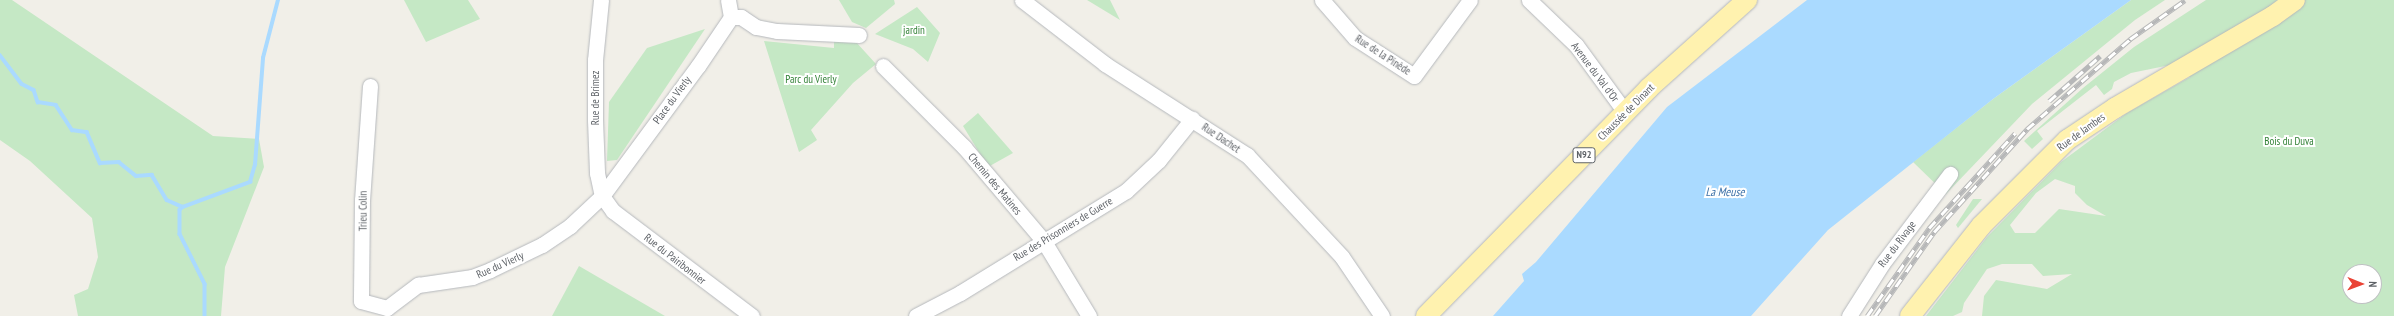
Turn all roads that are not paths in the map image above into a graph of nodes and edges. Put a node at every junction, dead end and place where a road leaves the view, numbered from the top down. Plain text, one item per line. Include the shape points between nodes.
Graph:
1 (601, 0) edge
2 (728, 0) edge
3 (1022, 0) edge
4 (1322, 0) edge
5 (1470, 0) edge
6 (1529, 0) edge
7 (1747, 0) edge
8 (2295, 0) edge
9 (731, 18) junction
10 (859, 35) dead end
11 (884, 66) dead end
12 (370, 86) dead end
13 (1625, 112) junction
14 (1192, 119) junction
15 (1950, 174) dead end
16 (602, 196) junction
17 (1043, 240) junction
18 (387, 312) edge
19 (752, 316) edge
20 (916, 316) edge
21 (1089, 316) edge
22 (1382, 316) edge
23 (1426, 316) edge
24 (1849, 316) edge
25 (1910, 316) edge

1 - 16 street, Rue de Brimez via 595,60 595,120 596,173
2 - 9 street
3 - 14 street, Rue Dachet via 1105,64
4 - 5 street, Rue de la Pinède via 1355,38 1414,76
6 - 13 street, Avenue du Val d'Or via 1576,46
7 - 13 main road, Chaussée de Dinant / N92
8 - 25 main road, Rue de Jambes via 2273,16 2115,108 2067,140 1980,226
9 - 10 street via 741,17 756,26 777,31
9 - 16 street, Place du Vierly
11 - 17 street, Chemin des Matines via 964,147
12 - 18 street, Trieu Colin via 362,200 361,301
13 - 23 main road, Chaussée de Dinant / N92
14 - 17 street, Rue des Prisonniers de Guerre via 1159,160 1126,191
14 - 22 street, Rue Dachet via 1247,155 1342,256
15 - 24 street, Rue du Rivage via 1882,264
16 - 18 street, Rue du Vierly via 570,226 542,245 472,277 418,285
16 - 19 street, Rue du Pairibonnier via 613,211
17 - 20 street, Rue des Prisonniers de Guerre via 960,294
17 - 21 street, Chemin des Matines

